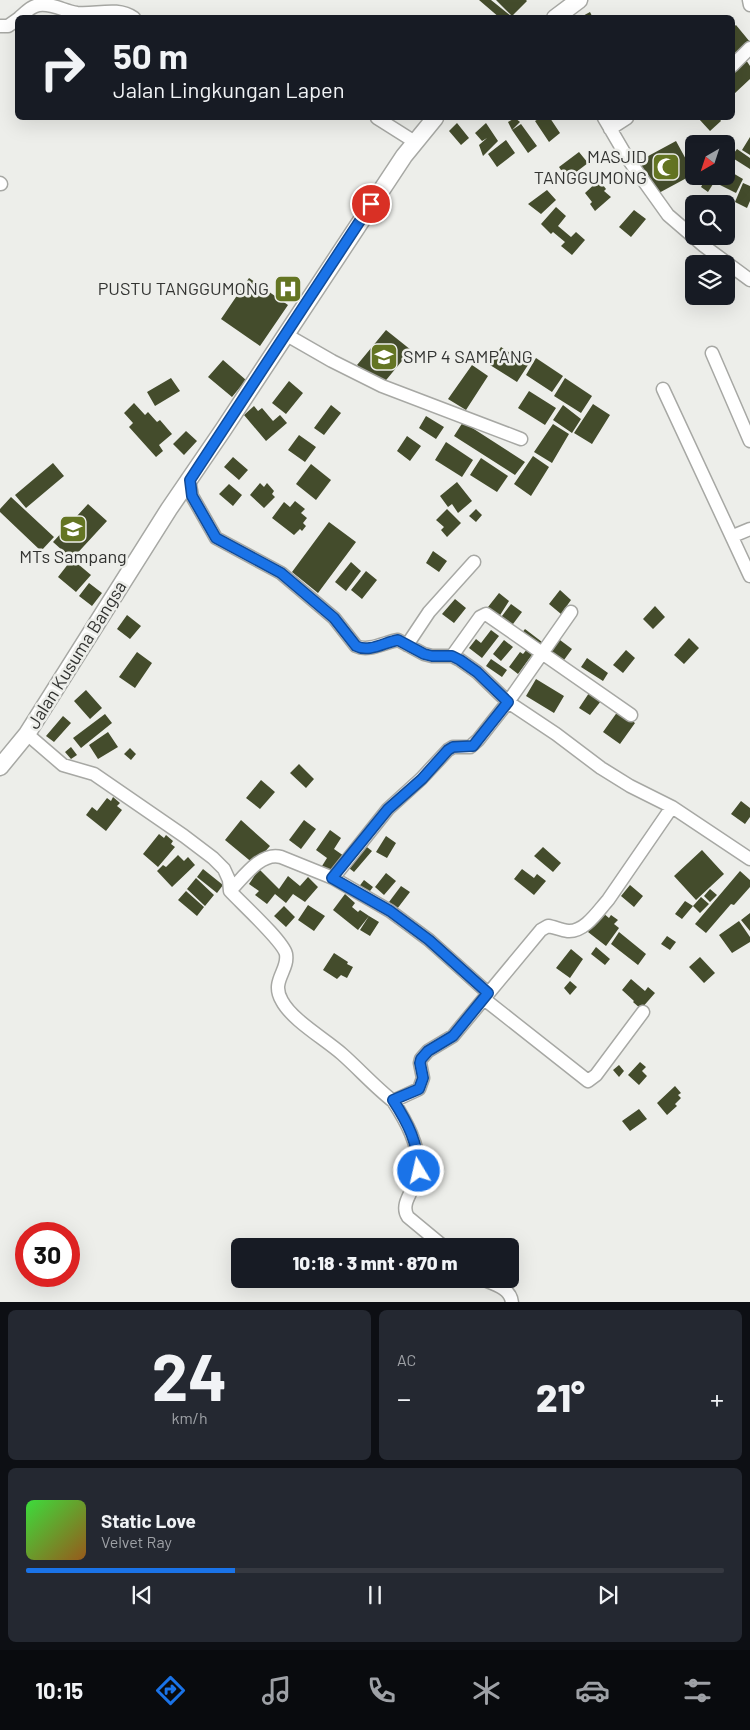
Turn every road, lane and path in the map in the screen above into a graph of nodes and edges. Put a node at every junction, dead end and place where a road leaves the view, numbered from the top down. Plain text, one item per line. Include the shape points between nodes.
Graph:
1 (579, 0) edge
2 (749, 0) edge
3 (750, 5) edge
4 (21, 15) edge
5 (130, 15) edge
6 (561, 15) edge
7 (11, 22) edge
8 (0, 38) edge
9 (750, 48) edge
10 (735, 63) edge
11 (380, 120) edge
12 (433, 120) edge
13 (607, 123) edge
14 (415, 142) junction
15 (750, 280) edge
16 (285, 334) junction
17 (712, 353) dead end
18 (663, 389) dead end
19 (521, 439) dead end
20 (750, 441) edge
21 (190, 480) junction
22 (750, 529) edge
23 (733, 536) junction
24 (474, 562) dead end
25 (750, 576) edge
26 (571, 612) dead end
27 (407, 645) junction
28 (541, 654) junction
29 (452, 656) junction
30 (508, 702) junction
31 (631, 715) dead end
32 (27, 734) junction
33 (3, 759) edge
34 (672, 807) junction
35 (750, 860) edge
36 (332, 878) junction
37 (230, 892) junction
38 (486, 996) junction
39 (643, 1012) dead end
40 (393, 1100) junction
41 (434, 1238) edge
42 (502, 1288) edge
43 (512, 1302) edge

1 - 6 main road
2 - 3 street
4 - 5 street via 39,5 77,13 125,12
7 - 8 street
9 - 10 street
11 - 14 street
12 - 14 main road, Jalan Kusuma Bangsa
13 - 15 street via 628,160 668,215
14 - 16 main road, Jalan Kusuma Bangsa
16 - 19 street via 382,386
16 - 21 main road, Jalan Kusuma Bangsa
17 - 20 street
18 - 23 street
21 - 27 street via 192,496 216,538 281,573 334,618 356,646 368,648 397,640
21 - 32 main road, Jalan Kusuma Bangsa via 168,509
22 - 23 street
23 - 25 street
24 - 27 street via 429,612
26 - 28 street
27 - 29 street via 432,656
28 - 29 street via 486,614 480,617
28 - 30 street
28 - 31 street
29 - 30 street via 477,672
30 - 34 street via 617,778
30 - 36 street via 473,746 448,750 388,809
32 - 33 main road, Jalan Kusuma Bangsa
32 - 37 street via 64,765 94,774 213,858 224,869
34 - 35 street
34 - 38 street via 596,913 579,929 543,928
36 - 37 street via 272,856 260,862
36 - 38 street via 390,911 429,940
37 - 40 street via 286,952 277,992 282,1002
38 - 39 street via 588,1080 596,1075
38 - 40 street via 453,1036 424,1055 420,1063 423,1078 419,1089
40 - 41 street via 408,1123 419,1163 418,1179 406,1204 406,1213
42 - 43 street via 512,1297

